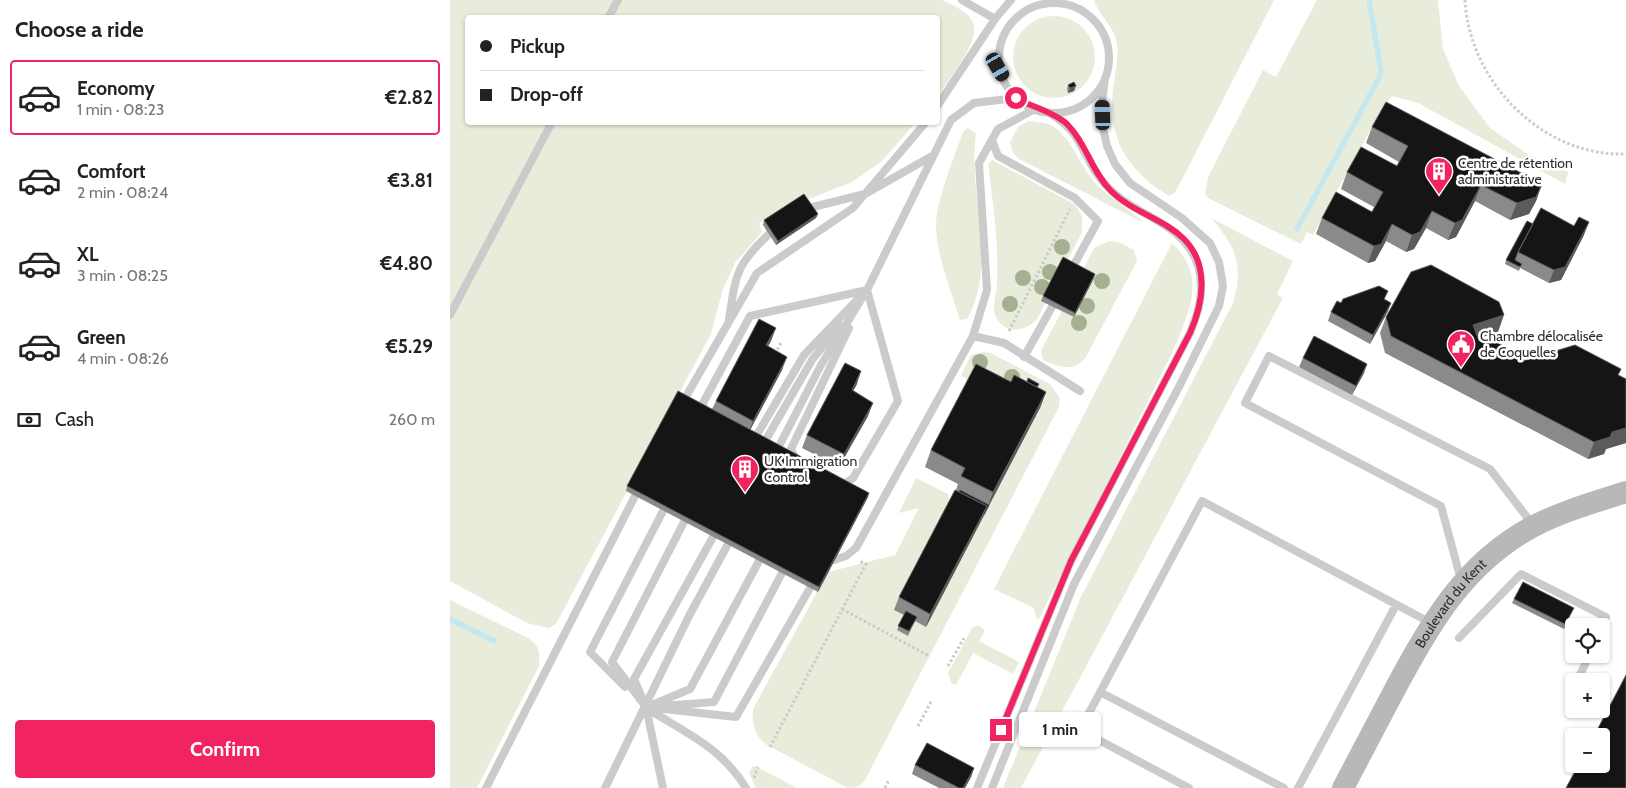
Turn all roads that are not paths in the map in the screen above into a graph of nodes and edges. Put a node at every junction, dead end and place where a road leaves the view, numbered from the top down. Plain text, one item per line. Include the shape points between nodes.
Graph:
1 (618, 0) edge
2 (962, 0) edge
3 (1011, 0) edge
4 (1069, 2) edge
5 (610, 15) edge
6 (995, 19) junction
7 (1105, 78) junction
8 (1016, 98) junction
9 (940, 102) edge
10 (1035, 109) junction
11 (1051, 114) junction
12 (550, 125) edge
13 (923, 125) edge
14 (992, 140) junction
15 (932, 156) junction
16 (865, 194) junction
17 (809, 208) edge
18 (769, 234) edge
19 (1064, 283) edge
20 (868, 290) junction
21 (1060, 291) edge
22 (450, 315) edge
23 (728, 324) junction
24 (973, 336) junction
25 (1024, 357) junction
26 (1080, 391) dead end
27 (684, 400) edge
28 (704, 410) edge
29 (756, 438) edge
30 (764, 443) edge
31 (777, 450) edge
32 (796, 459) edge
33 (844, 485) edge
34 (1626, 492) edge
35 (635, 496) edge
36 (664, 511) edge
37 (684, 522) edge
38 (1534, 526) junction
39 (713, 537) edge
40 (728, 544) edge
41 (834, 560) edge
42 (759, 561) edge
43 (782, 573) edge
44 (1461, 584) junction
45 (810, 588) edge
46 (1396, 605) junction
47 (1606, 618) edge
48 (1431, 624) junction
49 (1459, 638) dead end
50 (1100, 692) junction
51 (646, 708) junction
52 (737, 773) junction
53 (486, 788) edge
54 (605, 788) edge
55 (663, 788) edge
56 (742, 788) edge
57 (746, 788) edge
58 (752, 788) edge
59 (977, 788) edge
60 (992, 788) edge
61 (1189, 788) edge
62 (1284, 788) edge
63 (1298, 788) edge
64 (1342, 788) edge

1 - 5 lane
2 - 6 lane
3 - 6 lane
4 - 7 lane via 1095,24 1109,50
4 - 8 lane via 1044,3 1018,15 1001,38 998,67
6 - 9 lane
7 - 11 lane via 1098,92 1078,109
7 - 60 lane via 1103,128 1114,164 1130,183 1182,218 1210,243 1219,262 1222,286 1219,306 1074,584
8 - 10 lane
8 - 15 lane via 974,103 962,110 951,120
10 - 11 lane
10 - 14 lane via 998,130
11 - 59 lane via 1073,131 1102,182 1113,193 1185,240 1196,258 1202,297 1190,333 1064,576
12 - 22 lane
13 - 16 lane
14 - 19 lane via 998,156 1075,198 1098,221
14 - 24 lane via 979,164 988,290
15 - 16 lane
15 - 20 lane
16 - 17 lane
16 - 23 lane via 853,208 758,273
18 - 23 lane via 748,254 737,274
20 - 28 lane via 750,316 703,404
20 - 29 lane via 804,355
20 - 30 lane via 812,360
20 - 31 lane via 821,365
20 - 32 lane via 791,449
20 - 33 lane via 898,401 853,478
21 - 25 lane
23 - 27 lane
24 - 25 lane via 1004,343
24 - 41 lane via 856,548
25 - 26 lane
34 - 38 street, Boulevard du Kent
35 - 53 lane
36 - 51 lane via 590,652
37 - 51 lane via 612,662
38 - 44 street, Boulevard du Kent via 1492,555
38 - 44 lane via 1490,469 1269,356 1245,403 1440,506
39 - 51 lane via 634,679
40 - 51 lane via 689,616
42 - 51 lane via 690,689
43 - 51 lane via 714,702
44 - 48 street, Boulevard du Kent
45 - 51 lane via 736,717
46 - 48 lane
46 - 50 lane via 1202,501
46 - 63 lane
47 - 49 lane via 1521,574
48 - 64 street, Boulevard du Kent
50 - 61 lane via 1080,730
50 - 62 lane
51 - 52 lane via 720,754
51 - 54 lane
51 - 55 lane
52 - 56 lane
52 - 57 lane
52 - 58 lane

